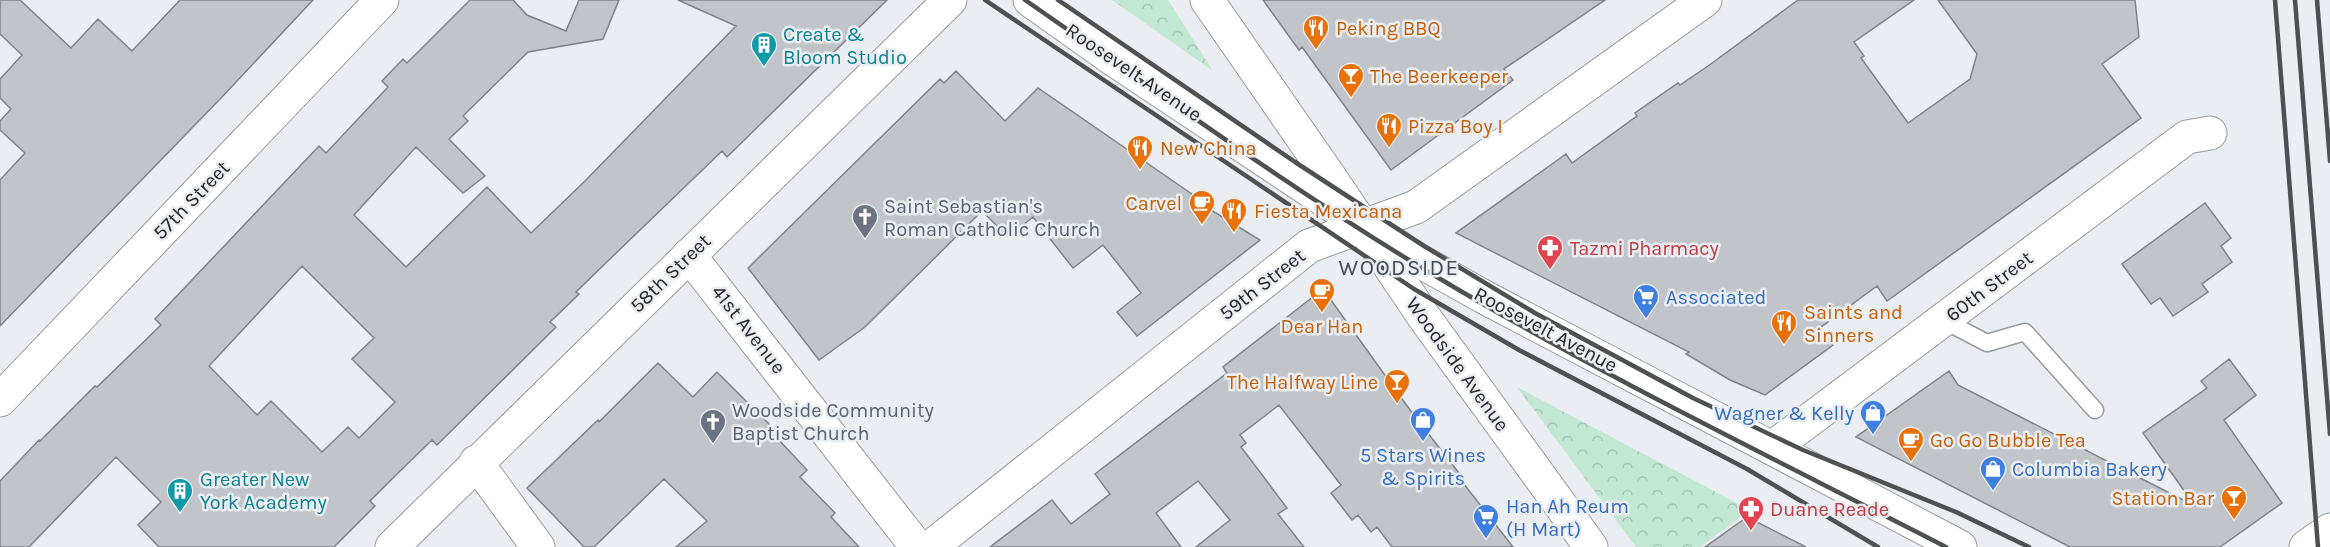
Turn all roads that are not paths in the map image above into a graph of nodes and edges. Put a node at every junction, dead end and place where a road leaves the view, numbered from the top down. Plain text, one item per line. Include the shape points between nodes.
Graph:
1 (382, 0) edge
2 (950, 0) edge
3 (1030, 0) edge
4 (1207, 0) edge
5 (1705, 0) edge
6 (2210, 133) dead end
7 (1364, 226) junction
8 (689, 255) junction
9 (1943, 320) junction
10 (0, 400) edge
11 (2095, 410) dead end
12 (1772, 448) junction
13 (476, 462) junction
14 (2330, 530) edge
15 (392, 547) edge
16 (538, 547) edge
17 (917, 547) edge
18 (932, 547) edge
19 (1591, 547) edge
20 (1960, 547) edge
21 (2306, 547) edge

1 - 10 street, 57th Street
2 - 8 street, 58th Street
3 - 7 street, Roosevelt Avenue
4 - 7 street, Woodside Avenue
5 - 7 street, 59th Street via 1416,207
6 - 9 street, 60th Street via 2187,137
7 - 12 street, Roosevelt Avenue via 1484,297
7 - 18 street, 59th Street via 1309,246
7 - 19 street, Woodside Avenue via 1424,317
8 - 13 street, 58th Street
8 - 17 street, 41st Avenue
9 - 11 lane via 1987,343 2025,332
9 - 12 street, 60th Street
12 - 20 street, Roosevelt Avenue
13 - 15 street, 58th Street
13 - 16 street
14 - 21 street

